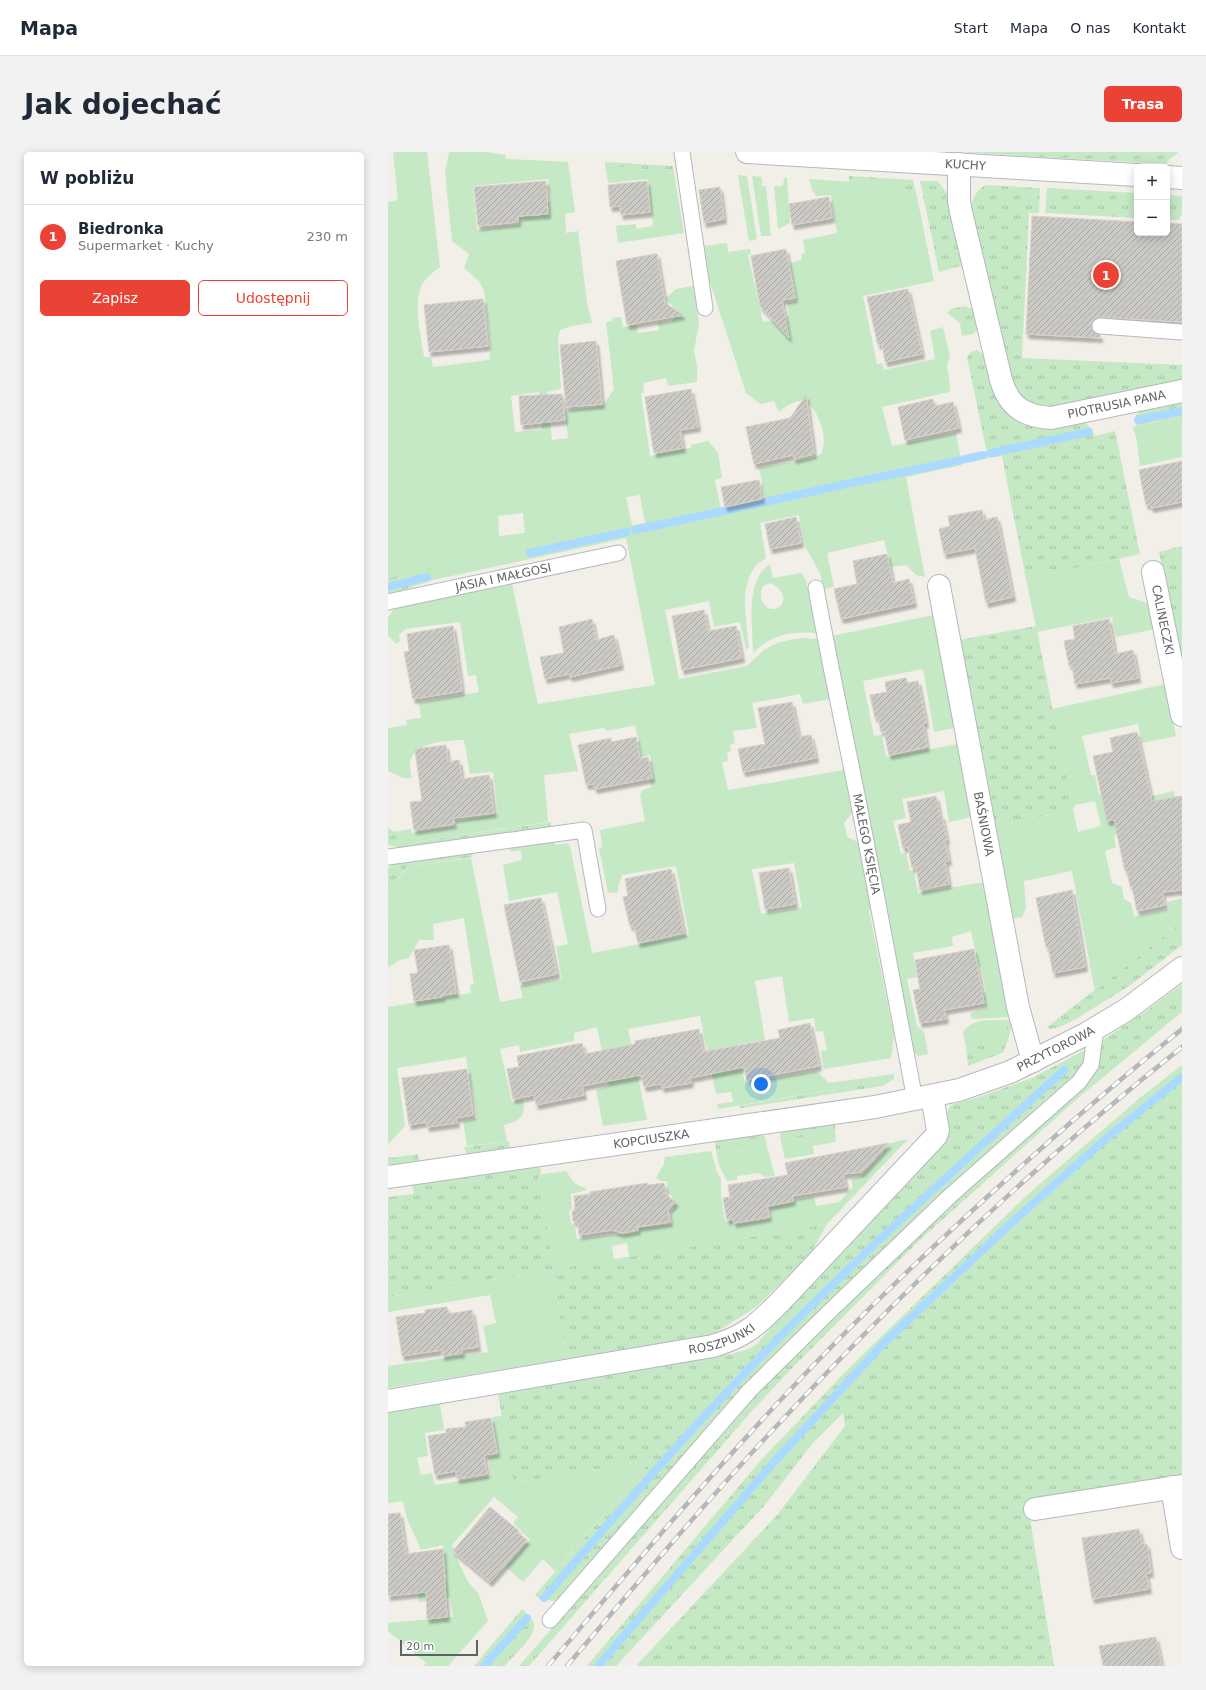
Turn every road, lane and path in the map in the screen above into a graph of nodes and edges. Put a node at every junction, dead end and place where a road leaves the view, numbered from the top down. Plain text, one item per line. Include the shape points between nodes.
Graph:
1 (682, 152) edge
2 (747, 152) edge
3 (959, 164) junction
4 (1134, 175) edge
5 (1170, 177) edge
6 (1182, 178) edge
7 (705, 308) dead end
8 (1100, 326) dead end
9 (1182, 332) edge
10 (1182, 391) edge
11 (618, 553) dead end
12 (1153, 572) dead end
13 (939, 586) dead end
14 (816, 588) dead end
15 (388, 602) edge
16 (1182, 715) edge
17 (388, 857) edge
18 (598, 909) dead end
19 (1182, 968) edge
20 (1096, 1028) junction
21 (1033, 1061) junction
22 (923, 1098) junction
23 (388, 1177) edge
24 (388, 1401) edge
25 (1177, 1486) edge
26 (1035, 1509) dead end
27 (1182, 1548) edge
28 (550, 1620) dead end

1 - 7 lane
2 - 3 street, KUCHY
3 - 4 street, KUCHY
3 - 10 street, PIOTRUSIA PANA via 961,212 1004,389 1015,405 1022,411 1051,418
5 - 6 street
8 - 9 lane
11 - 15 lane, JASIA I MAŁGOSI
12 - 16 street, CALINECZKI
13 - 21 street, BAŚNIOWA via 1018,1007
14 - 22 lane, MAŁEGO KSIĘCIA via 903,1040
17 - 18 lane via 584,830
19 - 20 street, PRZYTOROWA via 1126,1010
20 - 21 street, PRZYTOROWA
20 - 28 lane via 1091,1065 1079,1082 951,1195 750,1390
21 - 22 street, PRZYTOROWA via 992,1079
22 - 23 street, KOPCIUSZKA via 849,1111
22 - 24 street, ROSZPUNKI via 938,1130 936,1136 780,1302 745,1334 713,1346
25 - 26 street
25 - 27 street

